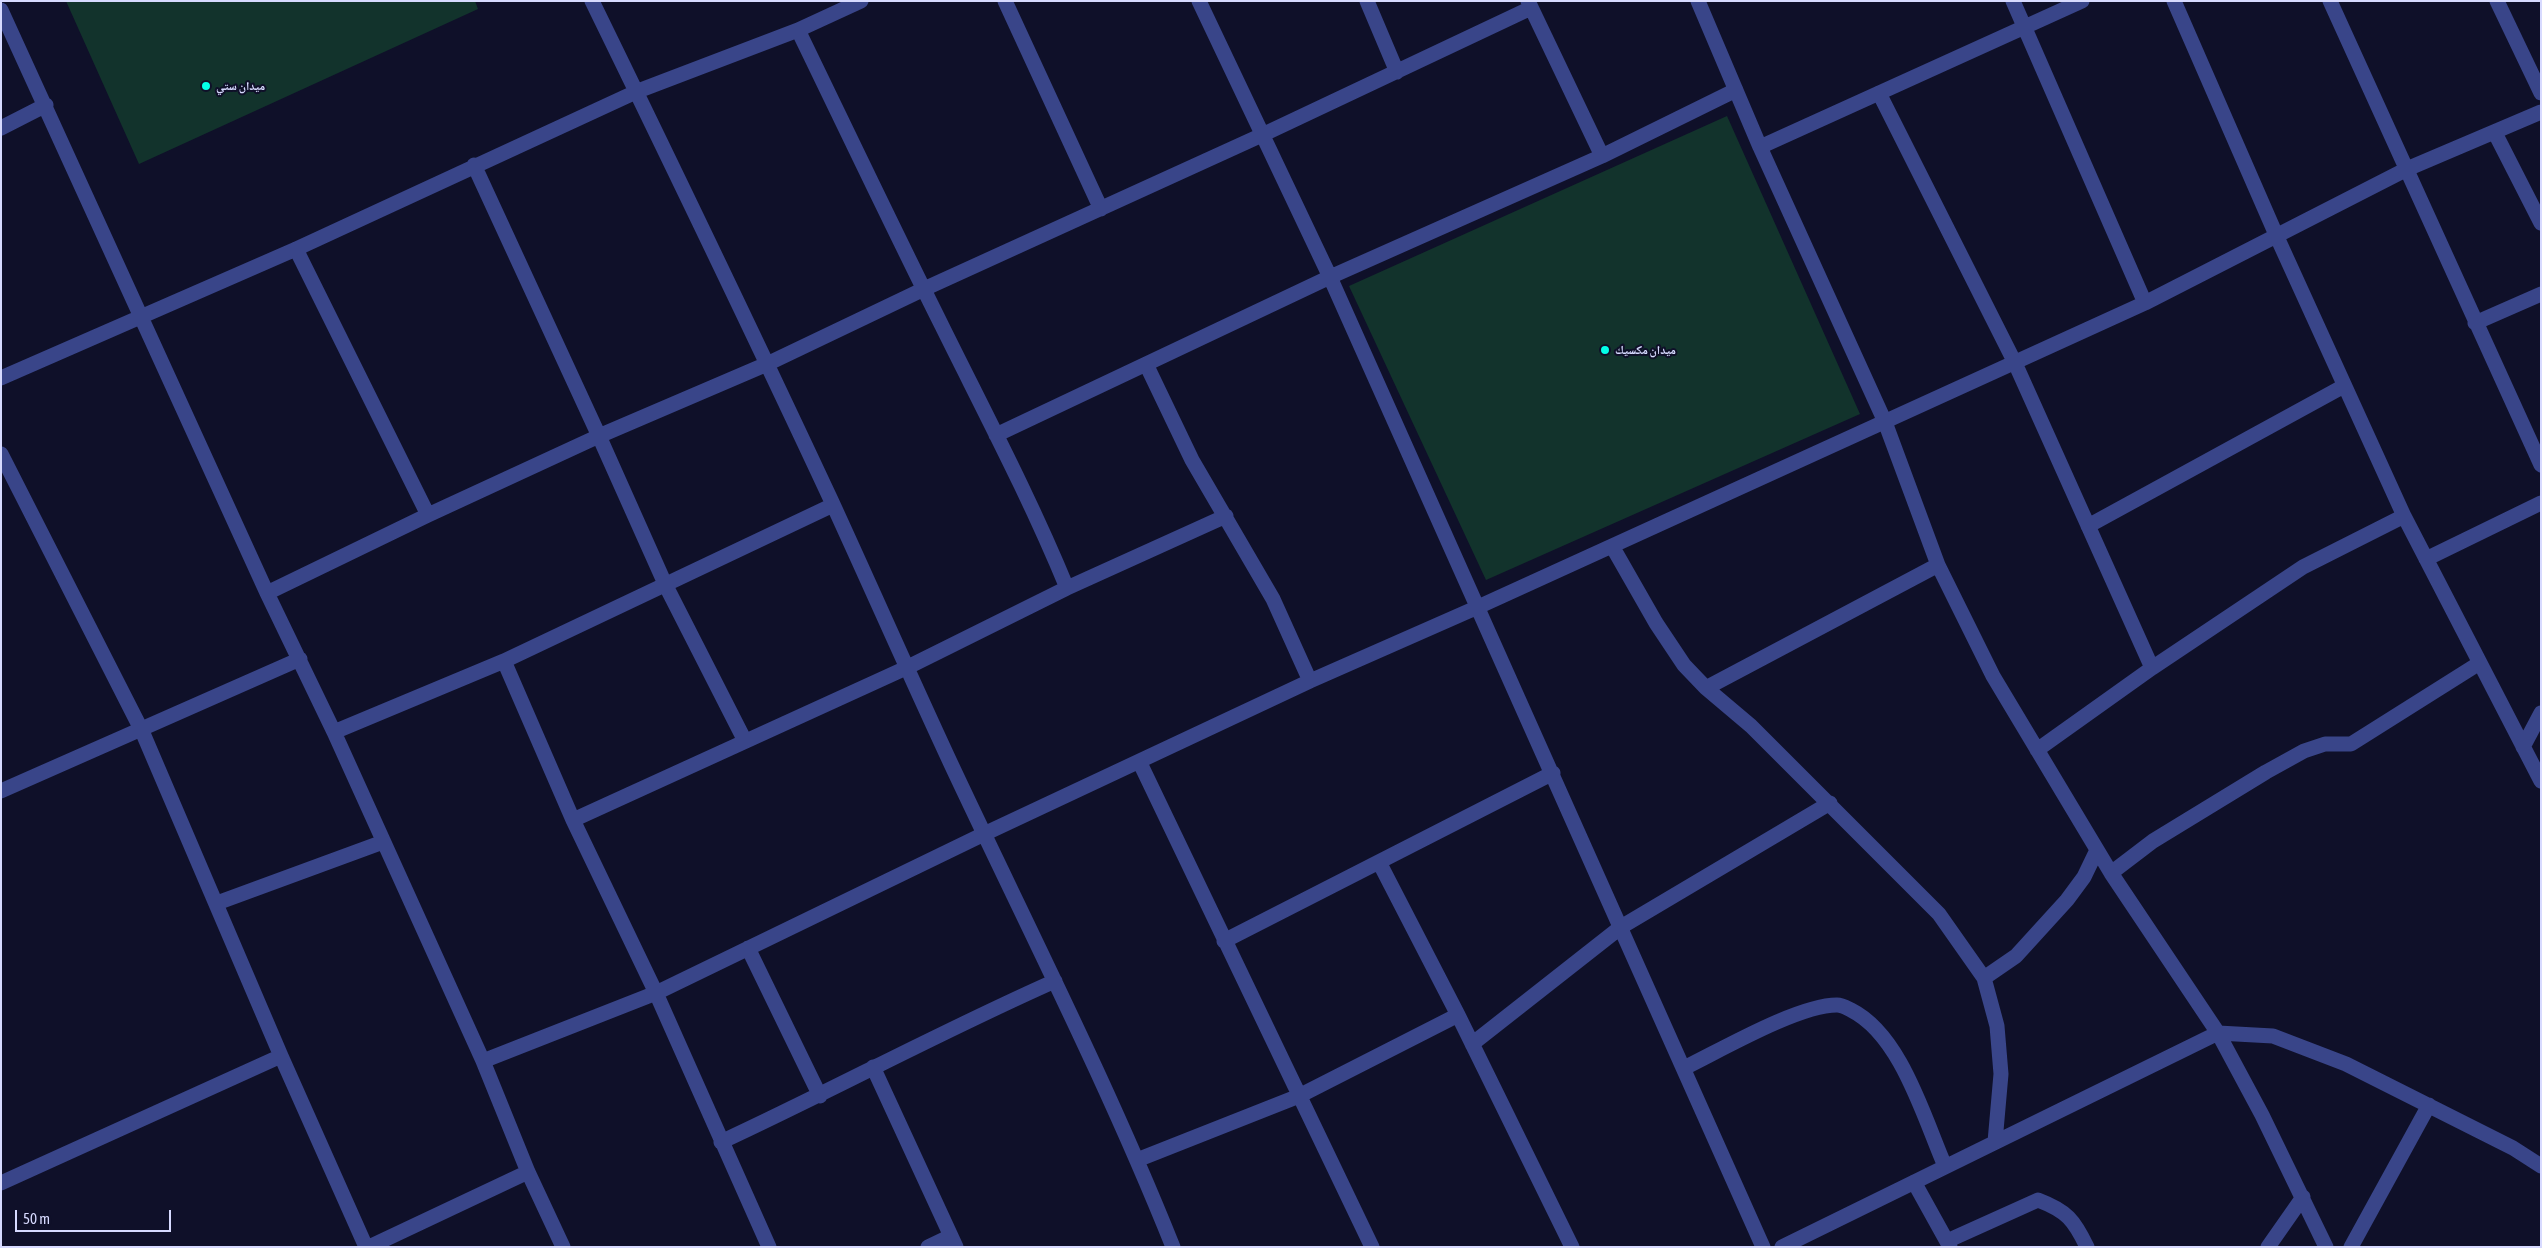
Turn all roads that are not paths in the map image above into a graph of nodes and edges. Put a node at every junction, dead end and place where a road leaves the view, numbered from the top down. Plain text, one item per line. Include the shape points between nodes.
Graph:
1 (592, 1) edge
2 (862, 1) edge
3 (1005, 1) edge
4 (1199, 1) edge
5 (1367, 1) edge
6 (1698, 1) edge
7 (2013, 1) edge
8 (2082, 1) edge
9 (2174, 1) edge
10 (2330, 1) edge
11 (2497, 1) edge
12 (1529, 5) edge
13 (1, 10) edge
14 (2024, 28) junction
15 (798, 30) junction
16 (1397, 72) junction
17 (1736, 90) junction
18 (638, 91) junction
19 (1879, 93) junction
20 (2541, 93) edge
21 (46, 104) junction
22 (2541, 112) edge
23 (1, 128) edge
24 (2495, 133) junction
25 (1262, 135) junction
26 (1760, 147) junction
27 (1602, 156) junction
28 (474, 166) junction
29 (2407, 169) junction
30 (1101, 208) junction
31 (2541, 223) edge
32 (2277, 237) junction
33 (296, 249) junction
34 (1330, 278) junction
35 (924, 289) junction
36 (2541, 294) edge
37 (2145, 303) junction
38 (142, 317) junction
39 (2475, 323) junction
40 (2015, 363) junction
41 (768, 364) junction
42 (1146, 364) junction
43 (1, 378) edge
44 (2344, 386) junction
45 (1885, 422) junction
46 (996, 435) junction
47 (600, 436) junction
48 (1, 454) edge
49 (2541, 465) edge
50 (2541, 503) edge
51 (833, 505) junction
52 (428, 515) junction
53 (1226, 516) junction
54 (2404, 516) junction
55 (2088, 526) junction
56 (1612, 546) junction
57 (2426, 559) junction
58 (1938, 565) junction
59 (666, 586) junction
60 (1067, 588) junction
61 (268, 593) junction
62 (1478, 607) junction
63 (300, 659) junction
64 (504, 661) junction
65 (2478, 664) junction
66 (906, 668) junction
67 (2152, 668) junction
68 (1310, 681) junction
69 (1706, 688) junction
70 (2541, 713) edge
71 (142, 730) junction
72 (334, 732) junction
73 (745, 741) junction
74 (2523, 747) junction
75 (2037, 750) junction
76 (1140, 763) junction
77 (1553, 773) junction
78 (2541, 781) edge
79 (1, 790) edge
80 (1830, 803) junction
81 (572, 820) junction
82 (984, 834) junction
83 (383, 842) junction
84 (2097, 850) junction
85 (1379, 862) junction
86 (2111, 874) junction
87 (217, 903) junction
88 (1621, 927) junction
89 (1224, 941) junction
90 (748, 948) junction
91 (1984, 978) junction
92 (1055, 981) junction
93 (656, 993) junction
94 (1458, 1015) junction
95 (2218, 1033) junction
96 (1472, 1044) junction
97 (281, 1056) junction
98 (483, 1061) junction
99 (873, 1067) junction
100 (1684, 1068) junction
101 (820, 1096) junction
102 (1299, 1096) junction
103 (2429, 1104) junction
104 (721, 1142) junction
105 (1995, 1142) junction
106 (1137, 1160) junction
107 (1945, 1166) junction
108 (2541, 1166) edge
109 (528, 1172) junction
110 (1, 1182) edge
111 (1914, 1182) junction
112 (2303, 1197) junction
113 (953, 1242) edge
114 (1949, 1244) edge
115 (368, 1247) edge
116 (563, 1247) edge
117 (769, 1247) edge
118 (928, 1247) edge
119 (1173, 1247) edge
120 (1372, 1247) edge
121 (1572, 1247) edge
122 (1763, 1247) edge
123 (1782, 1247) edge
124 (2087, 1247) edge
125 (2268, 1247) edge
126 (2326, 1247) edge
127 (2350, 1247) edge

1 - 18 street
2 - 15 street
3 - 30 street
4 - 25 street
5 - 16 street
6 - 17 street
7 - 14 street
8 - 14 street
9 - 32 street
10 - 29 street
11 - 20 street
12 - 16 street
12 - 27 street
13 - 21 street
14 - 19 street
14 - 37 street
15 - 18 street
15 - 35 street
16 - 25 street
17 - 26 street
17 - 27 street
18 - 28 street
18 - 41 street
19 - 26 street
19 - 40 street
21 - 23 street
21 - 38 street
22 - 24 street
24 - 29 street
24 - 31 street
25 - 30 street
25 - 34 street
26 - 45 street
27 - 34 street
28 - 33 street
28 - 47 street
29 - 32 street
29 - 39 street
30 - 35 street
32 - 37 street
32 - 44 street
33 - 38 street
33 - 52 street
34 - 42 street
34 - 62 street
35 - 41 street
35 - 46 street
36 - 39 street
37 - 40 street
38 - 43 street
38 - 61 street
39 - 49 street
40 - 45 street
40 - 55 street
41 - 47 street
41 - 51 street
42 - 46 street
42 - 53 street via 1188,452
44 - 54 street
44 - 55 street
45 - 56 street
45 - 58 street
46 - 60 street via 1041,524
47 - 52 street
47 - 59 street
48 - 71 street
50 - 57 street
51 - 59 street
51 - 66 street
52 - 61 street
53 - 60 street
53 - 68 street via 1273,599
54 - 57 street
54 - 67 street via 2303,567
55 - 67 street
56 - 62 street
56 - 69 street via 1670,644
57 - 65 street
58 - 69 street
58 - 75 street via 1993,676
59 - 64 street
59 - 73 street
60 - 66 street
61 - 63 street
62 - 68 street
62 - 77 street
63 - 71 street
63 - 72 street
64 - 72 street
64 - 81 street
65 - 74 street
65 - 86 street via 2352,744 2325,744 2288,759 2153,841
66 - 73 street
66 - 82 street
67 - 75 street
68 - 76 street
69 - 80 street via 1751,726
70 - 74 street
71 - 79 street
71 - 87 street
72 - 83 street
73 - 81 street
74 - 78 street
75 - 84 street
76 - 82 street
76 - 89 street
77 - 85 street
77 - 88 street
80 - 88 street
80 - 91 street via 1939,914
81 - 93 street
82 - 90 street
82 - 92 street
83 - 87 street
83 - 98 street
84 - 86 street
84 - 91 street via 2084,877 2067,900 2016,956
85 - 89 street
85 - 94 street
86 - 95 street
87 - 97 street
88 - 96 street
88 - 100 street
89 - 102 street
90 - 93 street
90 - 101 street
91 - 105 street via 1997,1026 2002,1074
92 - 99 street
92 - 106 street
93 - 98 street
93 - 104 street
94 - 96 street
94 - 102 street
95 - 103 street via 2273,1036 2346,1064
95 - 105 street
95 - 112 street
96 - 121 street
97 - 110 street
97 - 115 street
98 - 109 street
99 - 101 street
99 - 113 street
100 - 107 street via 1806,1010 1839,1004 1858,1014 1882,1035 1899,1058
100 - 122 street
101 - 104 street
102 - 106 street
102 - 120 street
103 - 108 street
103 - 127 street
104 - 117 street
105 - 107 street
106 - 119 street
107 - 111 street
109 - 115 street
109 - 116 street
111 - 114 street
111 - 123 street
112 - 125 street
112 - 126 street
113 - 118 street
114 - 124 street via 2038,1200 2059,1208 2075,1223

